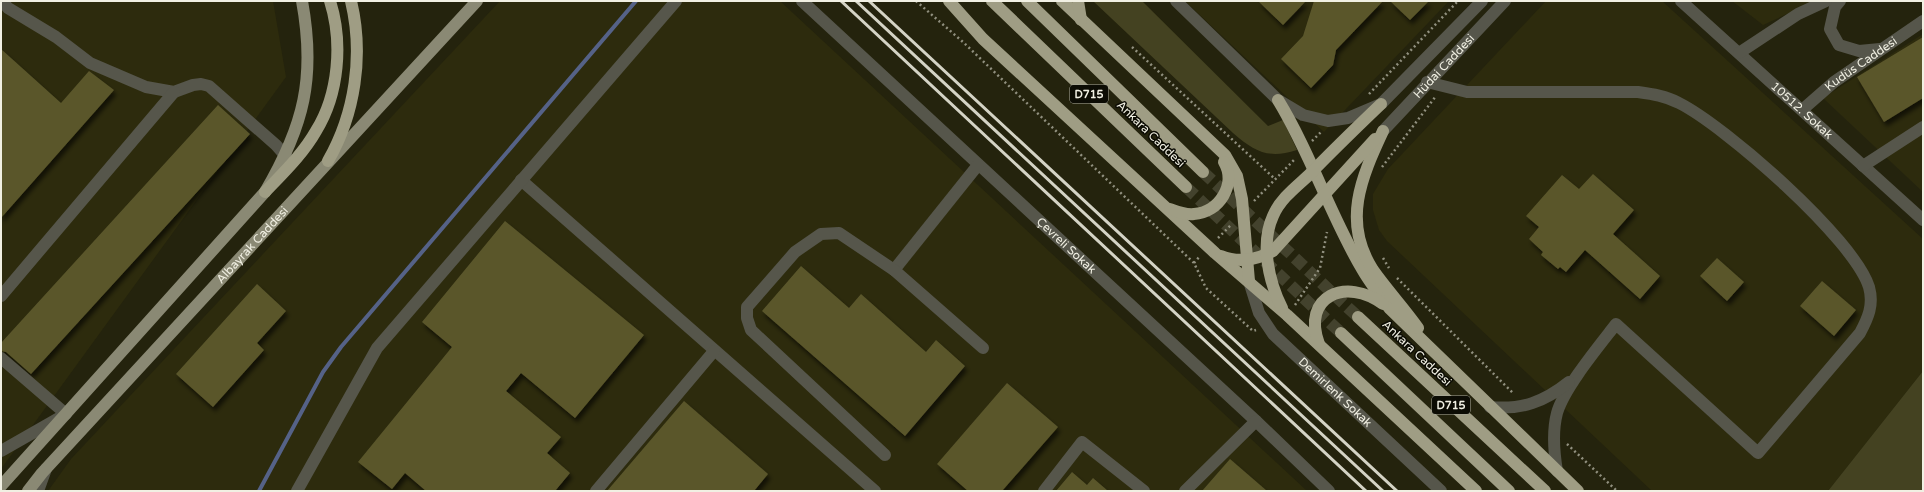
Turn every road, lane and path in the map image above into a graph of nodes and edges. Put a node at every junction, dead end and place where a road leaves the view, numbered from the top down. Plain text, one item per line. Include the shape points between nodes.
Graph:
1 (2, 1) edge
2 (302, 1) edge
3 (330, 1) edge
4 (351, 1) edge
5 (477, 1) edge
6 (676, 1) edge
7 (802, 1) edge
8 (916, 1) edge
9 (949, 1) edge
10 (992, 1) edge
11 (1027, 1) edge
12 (1062, 1) edge
13 (1078, 1) edge
14 (1176, 1) edge
15 (1458, 1) edge
16 (1482, 1) edge
17 (1505, 1) edge
18 (1681, 1) edge
19 (1826, 1) edge
20 (1840, 1) edge
21 (1082, 20) junction
22 (1923, 21) edge
23 (1129, 44) dead end
24 (1880, 49) junction
25 (1739, 54) junction
26 (1427, 82) junction
27 (1444, 88) junction
28 (174, 92) junction
29 (1364, 98) dead end
30 (1278, 100) junction
31 (1381, 104) junction
32 (1802, 110) junction
33 (1328, 121) junction
34 (1923, 127) edge
35 (1382, 131) junction
36 (1215, 146) junction
37 (1305, 149) junction
38 (289, 159) junction
39 (328, 161) junction
40 (978, 165) junction
41 (1863, 166) junction
42 (1314, 169) junction
43 (1381, 169) dead end
44 (1203, 172) tunnel mouth
45 (1275, 179) junction
46 (522, 180) junction
47 (1186, 187) tunnel mouth
48 (265, 192) joint
49 (1325, 192) junction
50 (1167, 208) junction
51 (1244, 211) junction
52 (1336, 215) junction
53 (1923, 220) edge
54 (1212, 250) junction
55 (1267, 254) junction
56 (1382, 257) dead end
57 (1247, 260) junction
58 (1194, 263) junction
59 (1390, 269) dead end
60 (894, 270) junction
61 (1394, 275) dead end
62 (1249, 281) junction
63 (1, 296) edge
64 (1390, 309) junction
65 (1286, 314) junction
66 (1358, 317) tunnel mouth
67 (1267, 327) junction
68 (1341, 333) tunnel mouth
69 (1320, 346) junction
70 (1428, 346) junction
71 (983, 348) dead end
72 (714, 351) junction
73 (1, 358) edge
74 (1578, 375) junction
75 (1527, 406) junction
76 (1490, 407) junction
77 (66, 414) junction
78 (1256, 421) junction
79 (1554, 433) junction
80 (1, 451) edge
81 (885, 455) dead end
82 (46, 468) junction
83 (1557, 471) junction
84 (1, 486) edge
85 (28, 491) edge
86 (38, 491) edge
87 (297, 491) edge
88 (596, 491) edge
89 (875, 491) edge
90 (1044, 491) edge
91 (1144, 491) edge
92 (1185, 491) edge
93 (1329, 491) edge
94 (1441, 491) edge
95 (1476, 491) edge
96 (1509, 491) edge
97 (1545, 491) edge
98 (1578, 491) edge
99 (1617, 491) edge

1 - 28 street via 8,8 56,37 90,63 146,87
2 - 38 main road via 308,50 306,93
3 - 38 highway via 337,54 332,95 316,131
4 - 39 highway via 356,49 353,93 343,129
5 - 39 main road, Albayrak Caddesi
6 - 46 street
7 - 40 street, Çevreli Sokak
8 - 58 path
9 - 50 highway via 984,38
10 - 47 highway, Ankara Caddesi / D715
11 - 44 highway, Ankara Caddesi / D715
12 - 21 highway
13 - 21 highway
14 - 30 street
15 - 29 path
16 - 31 street, Hüdai Caddesi
17 - 26 street, Hüdai Caddesi
18 - 25 street, 10512. Sokak
19 - 25 street via 1798,14
20 - 24 street via 1835,7 1830,29 1839,45 1859,51
21 - 36 highway
22 - 24 street, Kudüs Caddesi
23 - 45 path
24 - 32 street, Kudüs Caddesi via 1834,82
25 - 32 street, 10512. Sokak
26 - 27 street
26 - 35 street, Hüdai Caddesi
27 - 43 path
27 - 74 street via 1479,93 1638,92 1659,95 1677,102 1710,121 1729,136 1801,202 1854,258 1869,287 1872,302 1870,315 1860,333 1758,453 1616,324
28 - 38 street via 193,85 209,86
28 - 63 street
30 - 33 street via 1303,115
30 - 37 highway
31 - 33 street via 1348,118
31 - 42 highway
32 - 41 street, 10512. Sokak
33 - 37 path via 1327,126
34 - 41 street
35 - 49 highway
35 - 70 highway via 1366,166 1360,188 1356,208 1358,232 1372,268 1408,314
36 - 50 highway via 1226,165 1229,179 1220,203 1207,211 1195,214
36 - 51 highway via 1225,155 1237,176
37 - 42 highway
37 - 45 path
38 - 48 highway
39 - 82 main road, Albayrak Caddesi
40 - 60 street
40 - 78 street, Çevreli Sokak
41 - 53 street, 10512. Sokak
42 - 49 highway
42 - 55 highway via 1276,210 1270,224
45 - 51 path
46 - 72 street
46 - 87 street via 377,348
48 - 77 main road, Albayrak Caddesi
49 - 52 highway
49 - 55 highway
50 - 54 highway
51 - 54 path
51 - 57 highway
52 - 64 highway via 1362,268
52 - 65 path via 1329,224 1320,268
54 - 57 highway via 1232,259
54 - 58 path
54 - 62 highway
55 - 57 highway
55 - 65 highway via 1272,280
56 - 59 path
57 - 62 highway
58 - 67 path via 1206,288 1253,332
60 - 71 street
60 - 81 street via 839,233 821,234 795,252 746,308 751,330
61 - 75 path
62 - 65 highway
62 - 67 street, Demirlenk Sokak
64 - 69 highway via 1372,297 1355,291 1345,291 1326,297 1316,314 1316,335
64 - 70 highway
65 - 69 highway
66 - 97 highway, Ankara Caddesi / D715
67 - 94 street, Demirlenk Sokak
68 - 96 highway, D715
69 - 95 highway
70 - 76 highway
72 - 88 street
72 - 89 street
73 - 77 street
74 - 75 street via 1555,393
74 - 79 street via 1559,406
75 - 76 street
76 - 83 highway
77 - 80 street
77 - 84 main road, Albayrak Caddesi
78 - 92 street
78 - 93 street, Çevreli Sokak
79 - 83 street
79 - 99 path
82 - 85 main road, Albayrak Caddesi
82 - 86 street
83 - 98 highway
90 - 91 street via 1082,442

